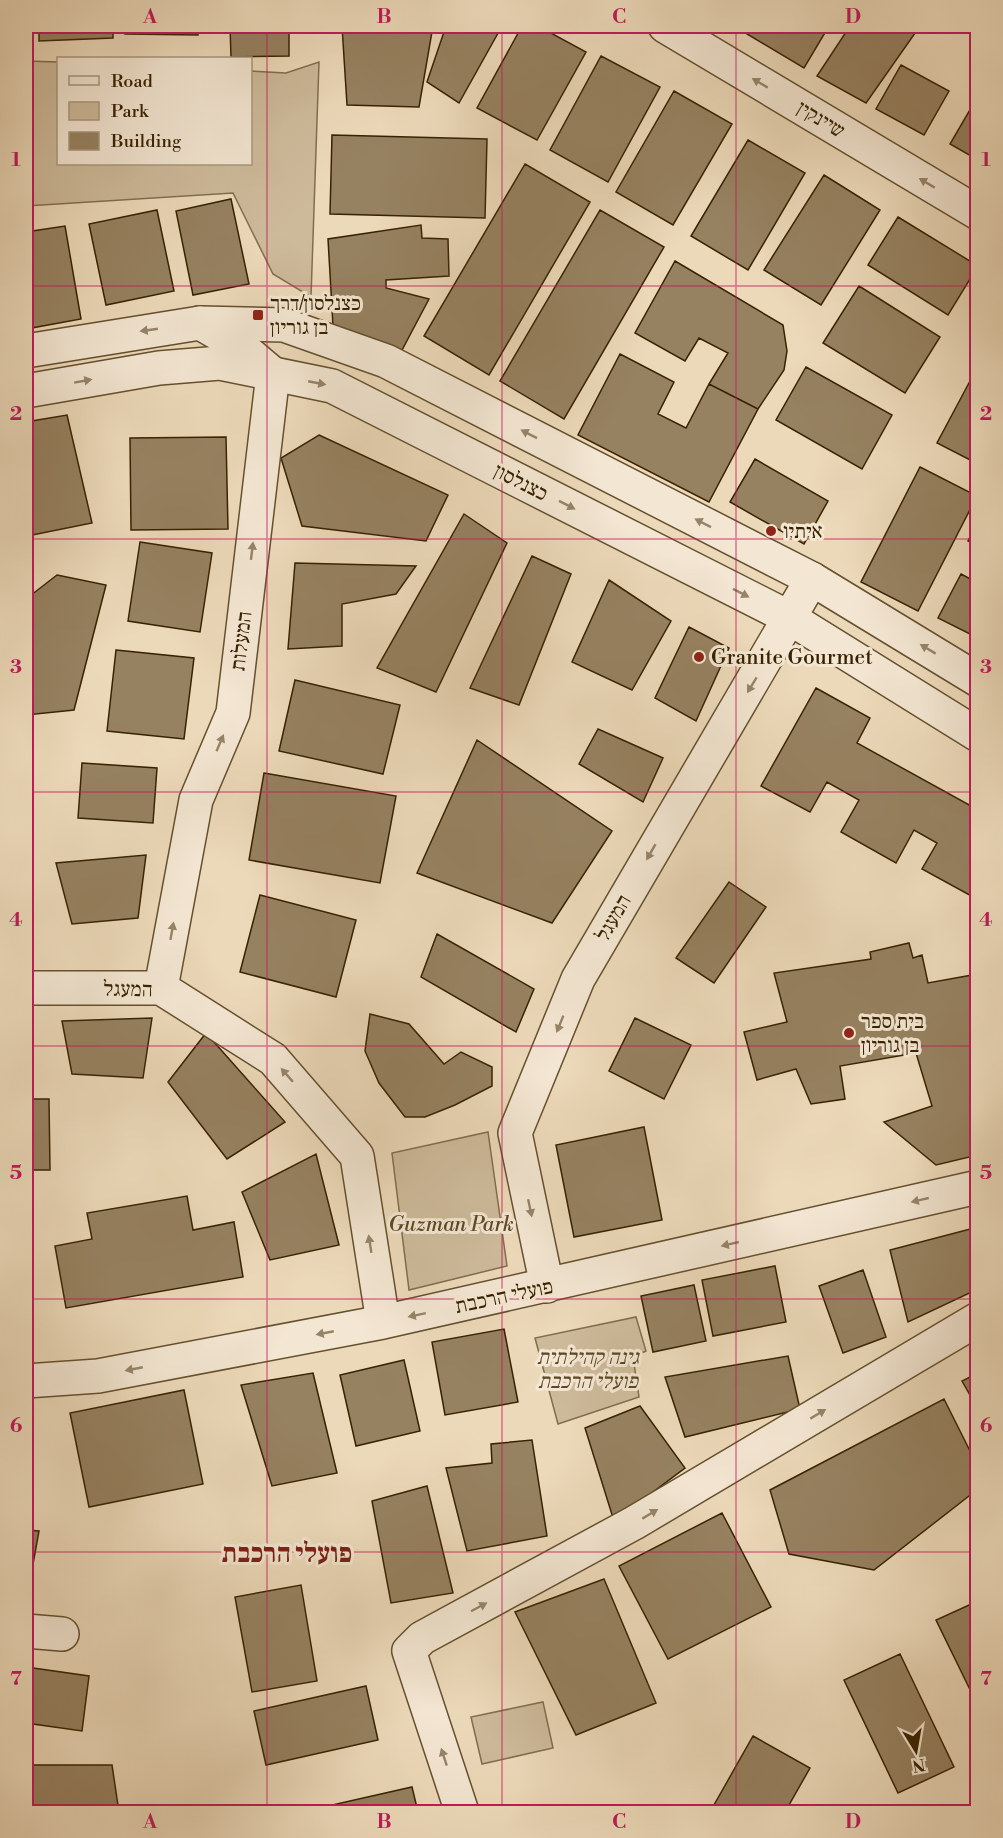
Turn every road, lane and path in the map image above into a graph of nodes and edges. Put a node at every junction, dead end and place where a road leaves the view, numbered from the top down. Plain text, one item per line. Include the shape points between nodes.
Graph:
1 (664, 26) edge
2 (978, 213) edge
3 (200, 323) junction
4 (26, 351) edge
5 (273, 374) junction
6 (26, 390) edge
7 (812, 579) junction
8 (788, 618) junction
9 (978, 680) edge
10 (978, 735) edge
11 (26, 988) edge
12 (161, 988) junction
13 (978, 1187) edge
14 (547, 1286) junction
15 (978, 1319) edge
16 (383, 1322) junction
17 (26, 1381) edge
18 (26, 1631) edge
19 (62, 1634) dead end
20 (462, 1812) edge

2 -> 1 street, שיינקין
3 -> 4 street
3 - 5 street via 240,345
7 -> 3 street via 386,361 284,325
6 -> 5 street, כצנלסון via 159,368 220,363
5 -> 8 street, כצנלסון via 332,386
12 -> 5 street, המעלות via 196,800 233,713
7 - 8 street, המעגל
9 -> 7 street
8 - 10 street, כצנלסון
8 -> 14 street, המעגל via 578,979 515,1133
11 - 12 street, המעגל
16 -> 12 street, המעגל via 357,1156 273,1059
13 -> 14 street, פועלי הרכבת
14 -> 16 street, פועלי הרכבת
20 -> 15 street via 409,1651 422,1638 634,1523
16 -> 17 street, פועלי הרכבת via 98,1376
18 - 19 street

